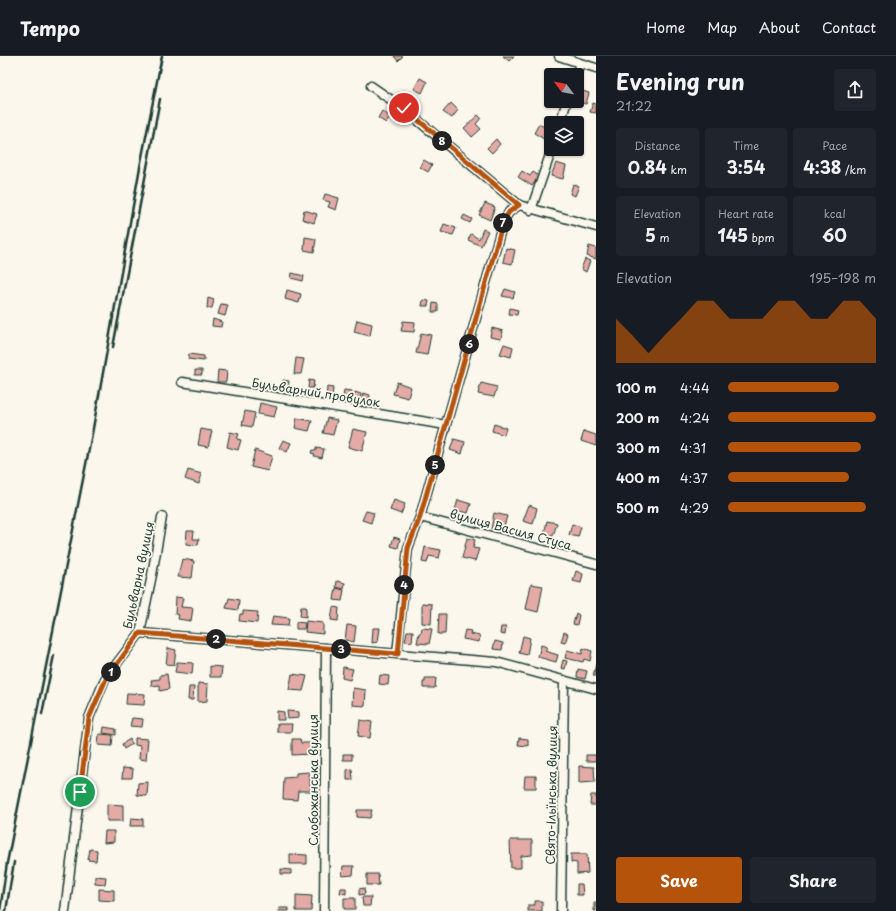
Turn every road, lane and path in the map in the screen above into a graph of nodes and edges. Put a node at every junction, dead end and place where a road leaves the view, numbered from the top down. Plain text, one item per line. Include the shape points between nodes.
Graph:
1 (559, 56) edge
2 (580, 63) junction
3 (578, 68) edge
4 (596, 68) edge
5 (371, 86) dead end
6 (550, 156) edge
7 (519, 205) junction
8 (532, 210) junction
9 (596, 227) edge
10 (182, 382) dead end
11 (446, 425) junction
12 (162, 517) dead end
13 (420, 517) junction
14 (596, 564) edge
15 (140, 633) junction
16 (326, 648) junction
17 (398, 654) junction
18 (564, 680) junction
19 (596, 689) edge
20 (65, 911) edge
21 (324, 911) edge
22 (561, 911) edge

1 - 2 street
2 - 3 street
2 - 4 street
5 - 7 street via 404,108
6 - 8 street
7 - 8 street
7 - 11 street via 509,212 503,222
8 - 9 street
10 - 11 street, Бульварний провулок
11 - 13 street
12 - 15 street, Бульварна вулиця
13 - 14 street, вулиця Василя Стуса
13 - 17 street via 408,548
15 - 16 street
15 - 20 street, Бульварна вулиця via 106,679 89,718
16 - 17 street
16 - 21 street, Слобожанська вулиця
17 - 18 street via 496,662
18 - 19 street
18 - 22 street, Свято-Ільїнська вулиця

